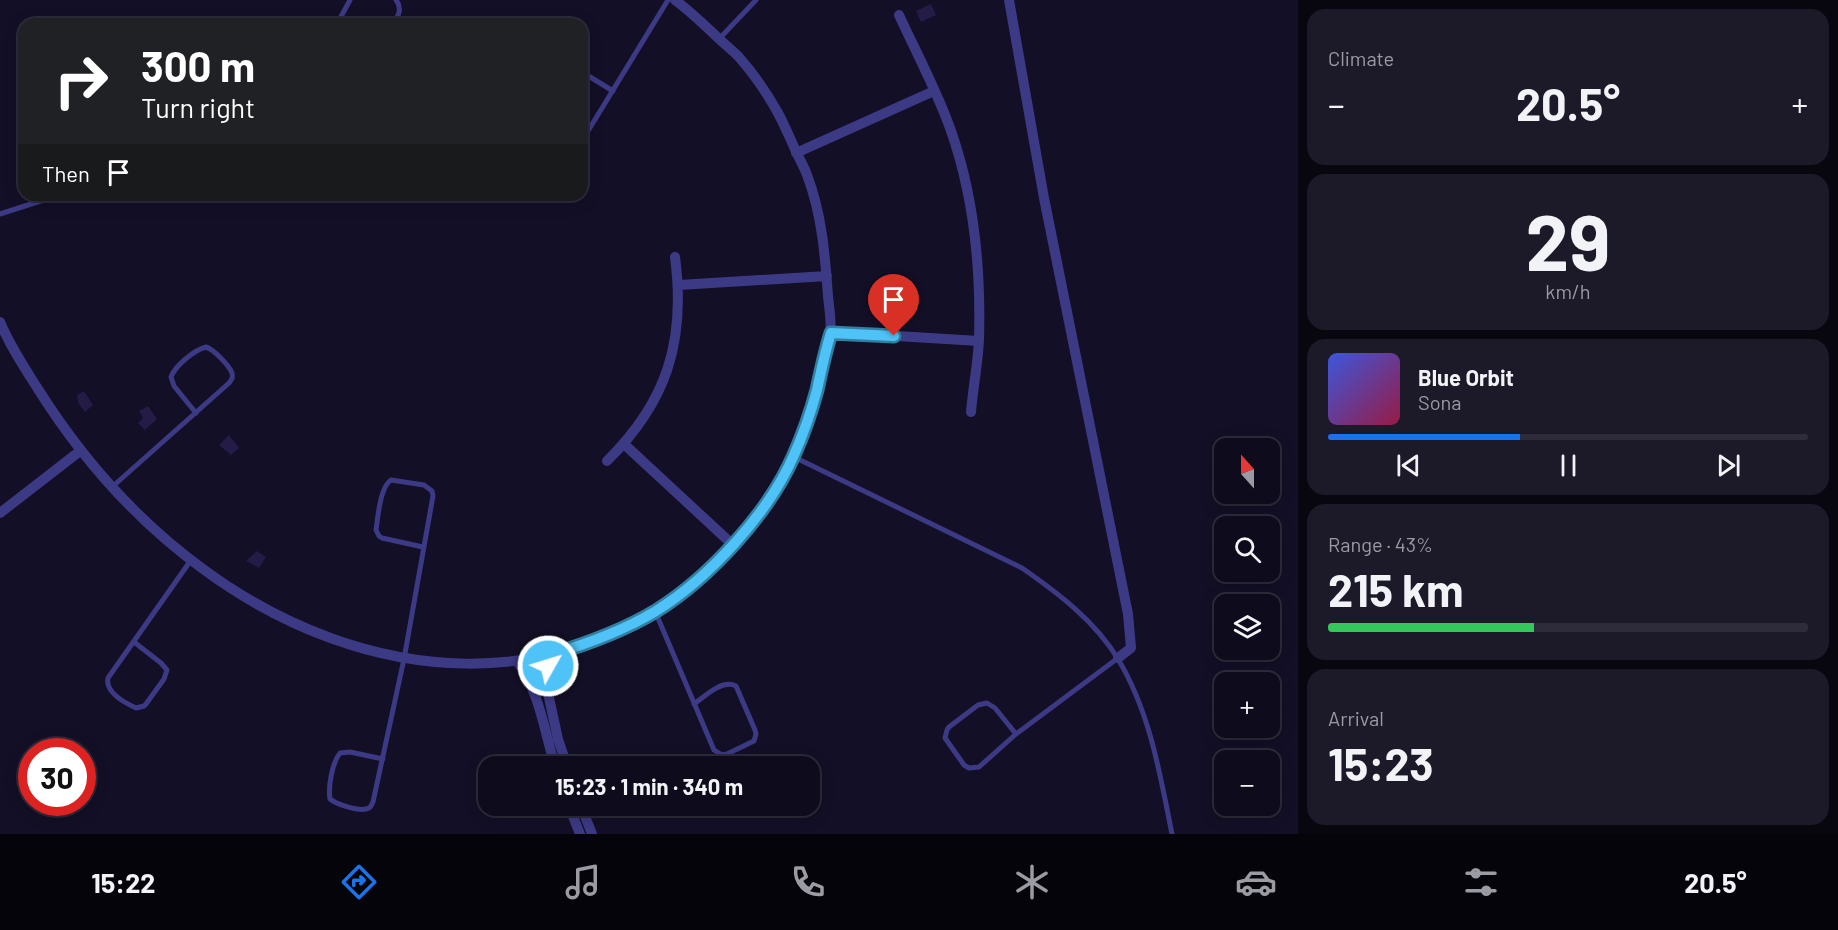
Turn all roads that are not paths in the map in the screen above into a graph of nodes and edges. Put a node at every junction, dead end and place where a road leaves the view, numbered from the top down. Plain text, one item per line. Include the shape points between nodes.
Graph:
1 (350, 0) edge
2 (396, 0) edge
3 (668, 0) edge
4 (675, 0) edge
5 (756, 0) edge
6 (1009, 0) edge
7 (899, 15) dead end
8 (340, 18) edge
9 (396, 18) edge
10 (719, 39) junction
11 (588, 76) edge
12 (613, 91) junction
13 (934, 91) junction
14 (588, 131) edge
15 (796, 153) junction
16 (40, 201) edge
17 (0, 214) edge
18 (675, 257) dead end
19 (827, 276) junction
20 (679, 285) junction
21 (0, 322) edge
22 (831, 333) junction
23 (2, 335) edge
24 (979, 342) junction
25 (971, 412) dead end
26 (196, 413) junction
27 (624, 444) junction
28 (80, 450) junction
29 (794, 457) junction
30 (607, 461) dead end
31 (112, 487) junction
32 (0, 513) edge
33 (733, 545) junction
34 (423, 547) junction
35 (191, 560) junction
36 (656, 611) junction
37 (134, 642) junction
38 (550, 655) junction
39 (1118, 658) junction
40 (404, 659) junction
41 (517, 661) junction
42 (694, 704) junction
43 (548, 718) junction
44 (1016, 734) junction
45 (554, 756) edge
46 (563, 756) edge
47 (383, 759) junction
48 (573, 816) edge
49 (585, 816) edge
50 (580, 834) edge
51 (592, 834) edge
52 (1172, 834) edge

1 - 8 lane
2 - 9 lane via 400,6
3 - 12 lane
4 - 10 street
5 - 10 lane
6 - 39 street via 1044,198 1128,614 1131,648
7 - 13 street
10 - 15 street via 758,82 777,111
11 - 12 lane
12 - 14 lane
13 - 15 street
13 - 24 street via 950,128 974,229
15 - 19 street via 807,173 817,207
16 - 17 lane
18 - 20 street
19 - 20 street
19 - 22 street
20 - 27 street via 673,354 645,417
21 - 23 street
22 - 24 street
22 - 29 street via 817,391
23 - 28 street
24 - 25 street
26 - 26 lane via 232,379 230,370 213,349 206,347 175,369 171,377
26 - 31 lane
27 - 30 street
27 - 33 street
28 - 31 street
28 - 32 street
29 - 33 street via 756,518
29 - 39 lane via 1022,568 1075,608
31 - 35 street
33 - 36 street via 709,570
34 - 34 lane via 432,491 424,485 387,482 377,534
34 - 40 lane
35 - 37 lane
35 - 40 street via 229,588 302,627 358,648
36 - 38 street via 604,637
36 - 42 lane
37 - 37 lane via 107,682 111,691 140,708 164,679 166,670
38 - 41 street
38 - 43 street via 546,684
39 - 44 lane
39 - 52 lane via 1154,745
40 - 41 street via 479,664
40 - 47 lane
41 - 43 street
42 - 42 lane via 717,753 727,754 754,741 755,730 736,686 723,684
43 - 45 street
43 - 46 street
44 - 44 lane via 974,768 964,765 945,738 949,727 978,705 987,703
47 - 47 lane via 340,753 335,761 330,799 362,809 371,806
48 - 50 street
49 - 51 street

